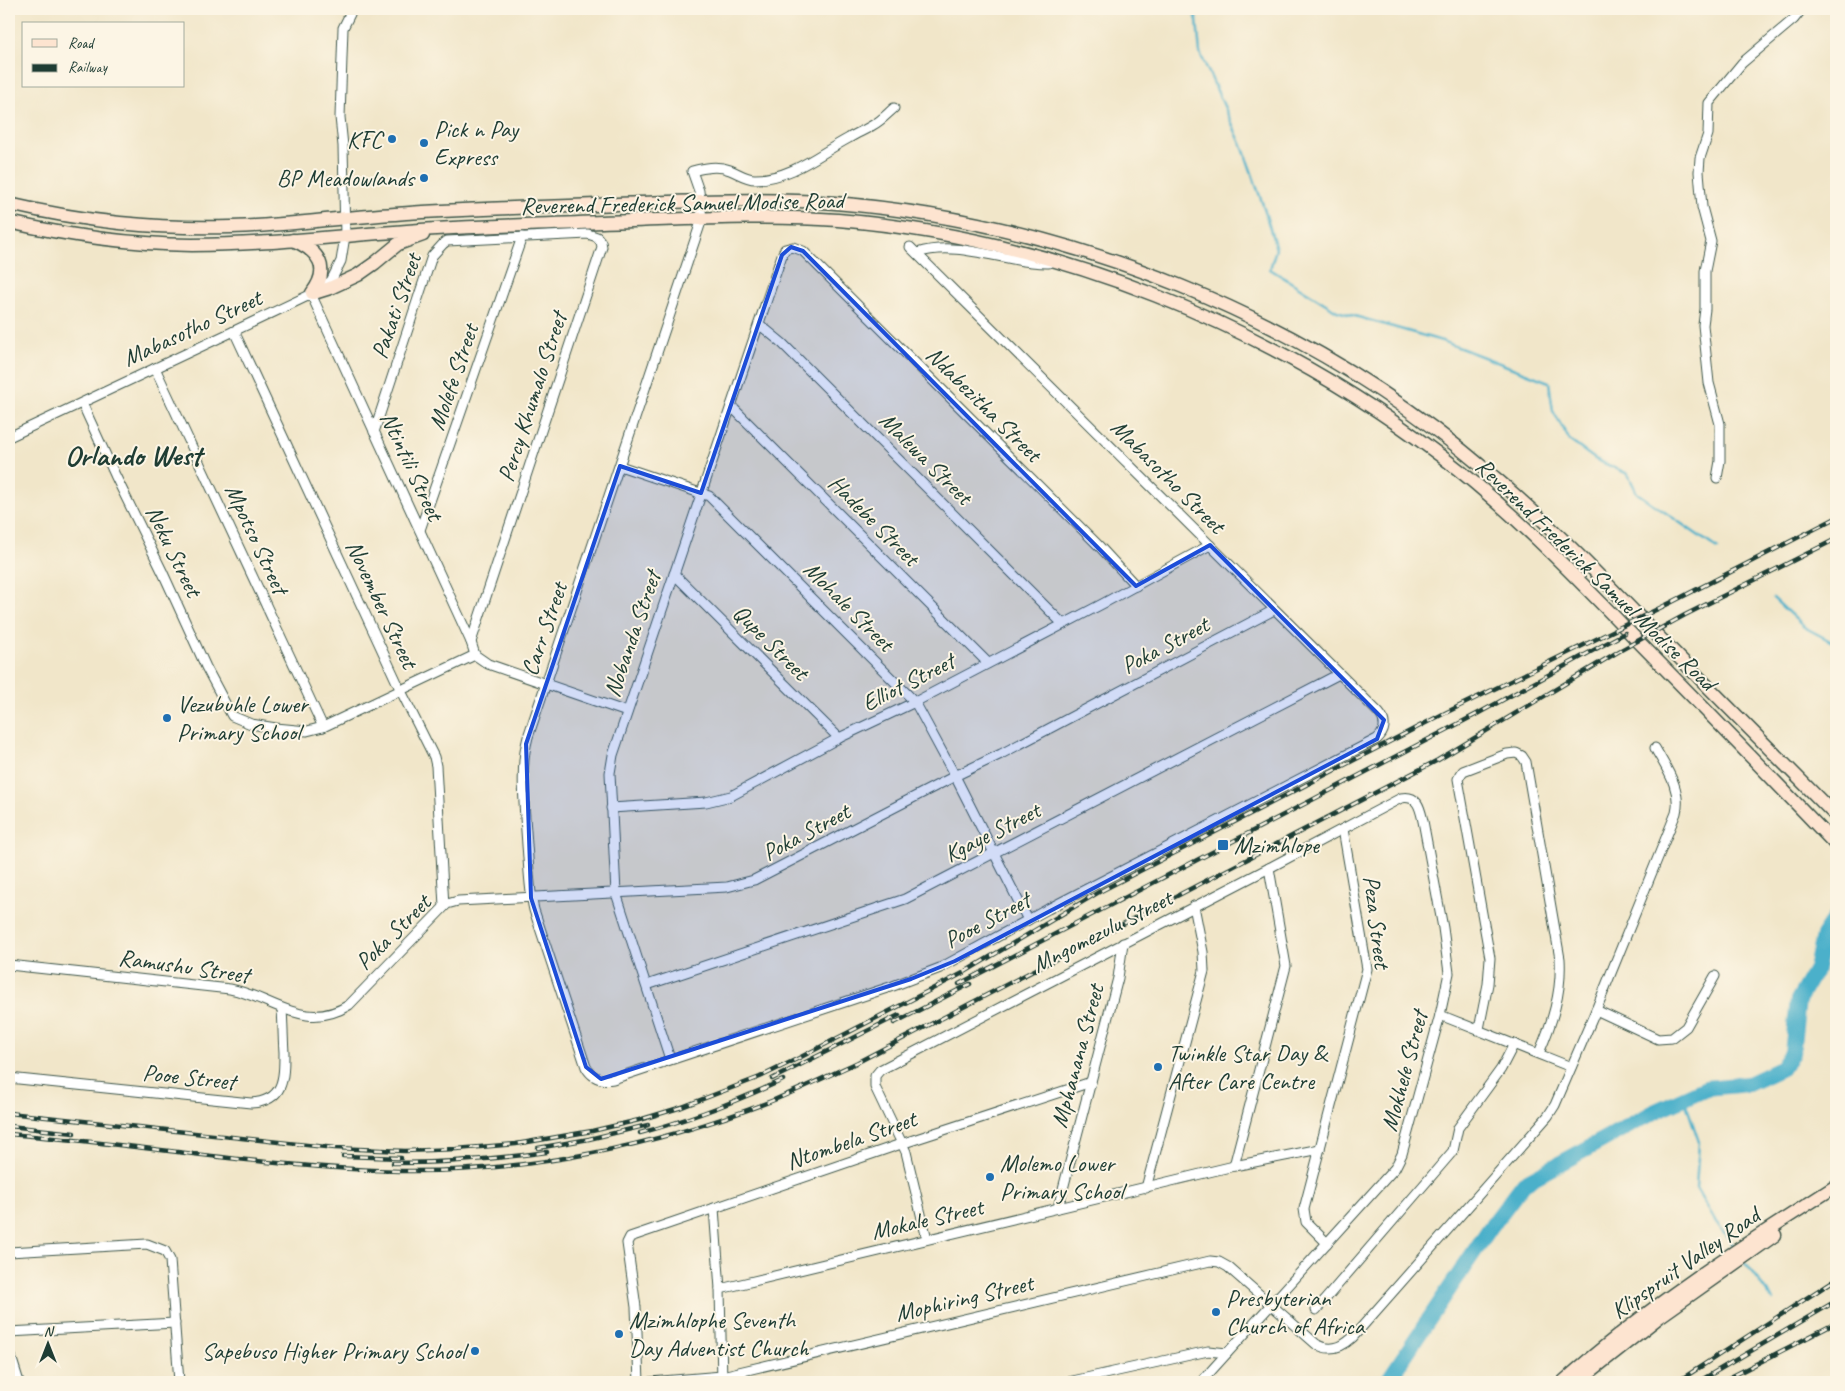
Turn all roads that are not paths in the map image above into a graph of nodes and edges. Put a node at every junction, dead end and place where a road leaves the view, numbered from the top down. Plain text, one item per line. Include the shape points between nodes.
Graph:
1 (346, 9) edge
2 (1802, 9) edge
3 (894, 108) dead end
4 (700, 201) junction
5 (9, 204) edge
6 (345, 218) junction
7 (702, 219) junction
8 (9, 222) edge
9 (442, 228) junction
10 (345, 236) junction
11 (522, 237) junction
12 (292, 240) junction
13 (803, 251) joint
14 (1060, 262) junction
15 (312, 293) junction
16 (759, 324) junction
17 (234, 331) junction
18 (155, 368) junction
19 (82, 403) junction
20 (731, 406) junction
21 (374, 432) junction
22 (9, 437) edge
23 (620, 466) junction
24 (1717, 478) dead end
25 (701, 493) junction
26 (420, 530) junction
27 (1210, 546) junction
28 (674, 574) junction
29 (1136, 586) junction
30 (1274, 610) junction
31 (1063, 624) junction
32 (471, 642) junction
33 (475, 655) junction
34 (988, 663) junction
35 (1339, 674) junction
36 (546, 685) junction
37 (401, 691) junction
38 (915, 702) junction
39 (627, 712) junction
40 (323, 727) junction
41 (1379, 737) joint
42 (839, 738) junction
43 (1655, 748) dead end
44 (955, 776) junction
45 (1416, 801) joint
46 (611, 808) junction
47 (1836, 816) edge
48 (1343, 829) junction
49 (1836, 845) edge
50 (994, 854) junction
51 (1269, 868) junction
52 (616, 893) junction
53 (531, 898) junction
54 (444, 906) junction
55 (1194, 906) junction
56 (1028, 920) junction
57 (1123, 943) junction
58 (9, 965) edge
59 (1715, 976) dead end
60 (647, 985) junction
61 (349, 1005) joint
62 (282, 1009) junction
63 (1596, 1010) junction
64 (1440, 1015) junction
65 (1479, 1029) junction
66 (1514, 1044) junction
67 (1539, 1054) junction
68 (670, 1059) junction
69 (1571, 1067) junction
70 (592, 1075) joint
71 (9, 1078) edge
72 (1091, 1082) junction
73 (901, 1144) junction
74 (1320, 1149) junction
75 (1234, 1166) junction
76 (1836, 1186) edge
77 (1146, 1188) junction
78 (1836, 1196) edge
79 (714, 1208) junction
80 (1058, 1208) junction
81 (1763, 1237) junction
82 (927, 1239) junction
83 (1327, 1243) junction
84 (9, 1252) edge
85 (1718, 1269) junction
86 (720, 1288) junction
87 (1271, 1305) junction
88 (1316, 1310) dead end
89 (174, 1323) junction
90 (9, 1332) edge
91 (9, 1350) edge
92 (1227, 1353) junction
93 (722, 1379) edge
94 (19, 1382) edge
95 (179, 1382) edge
96 (639, 1382) edge
97 (650, 1382) edge
98 (1068, 1382) edge
99 (1201, 1382) edge
100 (1563, 1382) edge
101 (1577, 1382) edge

1 - 6 street, Mabasotho Street via 350,14 343,28 340,117
2 - 24 street via 1742,63 1709,104 1708,134 1699,172 1702,207 1711,241 1705,271 1703,325 1709,383 1720,424
3 - 4 street, Carr Street via 874,124 806,165 779,175 752,179 728,169 709,167 692,171
4 - 6 main road, Reverend Frederick Samuel Modise Road
4 - 7 street, Carr Street
4 - 47 main road, Reverend Frederick Samuel Modise Road via 781,201 875,208 949,218 1029,236 1156,276 1240,312 1307,347 1420,418 1521,500
5 - 6 main road, Reverend Frederick Samuel Modise Road via 74,218 134,226 236,227
6 - 10 street, Mabasotho Street
7 - 9 main road, Reverend Frederick Samuel Modise Road
7 - 14 main road, Reverend Frederick Samuel Modise Road via 860,222 976,241
7 - 23 street, Carr Street
8 - 12 main road, Reverend Frederick Samuel Modise Road via 84,237 162,244
9 - 10 main road, Reverend Frederick Samuel Modise Road
9 - 15 main road via 403,241 358,275
10 - 12 main road, Reverend Frederick Samuel Modise Road
10 - 15 street, Mabasotho Street via 337,272 331,281
11 - 21 street, Pakati Street via 448,241 435,251
11 - 26 street, Molefe Street
11 - 32 street, Percy Khumalo Street via 588,234 598,237 602,248
12 - 15 main road via 309,248 320,262 320,277
13 - 16 street, Nobanda Street via 793,247 784,251
13 - 29 street, Ndabezitha Street
14 - 27 street, Mabasotho Street via 1036,263 978,253 913,250
14 - 49 main road, Reverend Frederick Samuel Modise Road via 1165,299 1301,364 1443,458 1511,514 1589,590
15 - 17 street, Mabasotho Street
15 - 21 street, Ntintili Street
16 - 20 street, Nobanda Street
16 - 31 street, Malewa Street via 788,349
17 - 18 street, Mabasotho Street
17 - 37 street, November Street
18 - 19 street, Mabasotho Street
18 - 40 street, Mpotso Street
19 - 22 street, Mabasotho Street
19 - 40 street, Neku Street via 232,716 251,724 276,728 307,731
20 - 25 street, Nobanda Street
20 - 34 street, Hadebe Street
21 - 26 street, Ntintili Street
23 - 25 street, Mohale Street
23 - 36 street, Carr Street
25 - 28 street, Nobanda Street
25 - 38 street, Mohale Street via 718,504
26 - 32 street, Ntintili Street
27 - 29 street, Elliot Street
27 - 30 street, Mabasotho Street
28 - 39 street, Nobanda Street
28 - 42 street, Qupe Street
29 - 31 street, Elliot Street
30 - 35 street, Mabasotho Street
30 - 44 street, Poka Street
31 - 34 street, Elliot Street
32 - 33 street, Ntintili Street
33 - 36 street via 488,664
33 - 37 street
34 - 38 street, Elliot Street
35 - 41 street, Mabasotho Street via 1383,718 1384,728
35 - 50 street, Kgaye Street
36 - 39 street
36 - 53 street, Carr Street via 528,737 524,762
37 - 40 street
37 - 54 street, November Street via 436,766
38 - 42 street, Elliot Street
38 - 44 street, Mohale Street
39 - 46 street, Nobanda Street via 613,755
41 - 56 street, Pooe Street
42 - 46 street, Elliot Street via 731,796 706,802
43 - 63 street, Mophiring Street via 1674,784 1677,809
44 - 50 street, Mohale Street
44 - 52 street, Poka Street via 754,880 728,887
45 - 48 street, Mngomezulu Street via 1401,798
45 - 64 street, Mokhele Street via 1423,821 1448,966
46 - 52 street, Nobanda Street
48 - 51 street, Mngomezulu Street
48 - 74 street, Peza Street via 1367,969
50 - 56 street, Mohale Street
50 - 60 street, Kgaye Street via 900,902
51 - 55 street, Mngomezulu Street
51 - 75 street via 1286,966
52 - 53 street, Poka Street
52 - 60 street, Nobanda Street
53 - 54 street, Poka Street via 458,902
53 - 70 street, Carr Street via 586,1067
54 - 61 street, Poka Street
55 - 57 street, Mngomezulu Street
55 - 77 street via 1204,971
56 - 68 street, Pooe Street via 934,970
57 - 72 street, Mphanana Street via 1118,978
57 - 73 street, Mngomezulu Street via 880,1070 875,1076 875,1087
58 - 62 street, Ramushu Street via 230,989 259,997
59 - 63 street via 1691,1020 1672,1038 1658,1039
60 - 68 street, Nobanda Street
61 - 62 street, Ramushu Street via 335,1013 312,1016
62 - 71 street, Pooe Street via 283,1081 276,1094 263,1102
63 - 69 street, Mophiring Street
64 - 65 street
64 - 83 street, Mokhele Street via 1399,1162
65 - 66 street
65 - 67 street via 1490,958 1458,779 1463,771 1516,753 1526,762 1560,959 1557,1004
66 - 67 street
66 - 88 street via 1501,1069 1458,1128 1453,1151
67 - 69 street
68 - 70 street, Pooe Street via 613,1078 600,1079
69 - 87 street, Mophiring Street via 1548,1116 1343,1346 1319,1346
72 - 73 street, Ntombela Street
72 - 80 street, Mphanana Street
73 - 79 street, Ntombela Street
73 - 82 street via 907,1155
74 - 75 street, Mokale Street
74 - 83 street, Peza Street via 1304,1216
75 - 77 street, Mokale Street
76 - 81 main road, Klipspruit Valley Road
77 - 80 street, Mokale Street
78 - 81 main road, Klipspruit Valley Road
79 - 86 street
79 - 96 street, Ntombela Street via 633,1236 627,1243 636,1306
80 - 82 street, Mokale Street
81 - 85 main road, Klipspruit Valley Road
82 - 86 street, Mokale Street
83 - 87 street, Mokhele Street
84 - 89 street via 147,1244 165,1251 170,1260
85 - 100 main road, Klipspruit Valley Road via 1639,1320
85 - 101 main road, Klipspruit Valley Road
86 - 93 street
87 - 92 street, Mokhele Street
87 - 93 street, Mophiring Street via 1228,1267 1210,1261
89 - 90 street
89 - 95 street
91 - 94 street
92 - 98 street via 1197,1353
92 - 99 street, Mokhele Street
93 - 97 street, Mophiring Street

